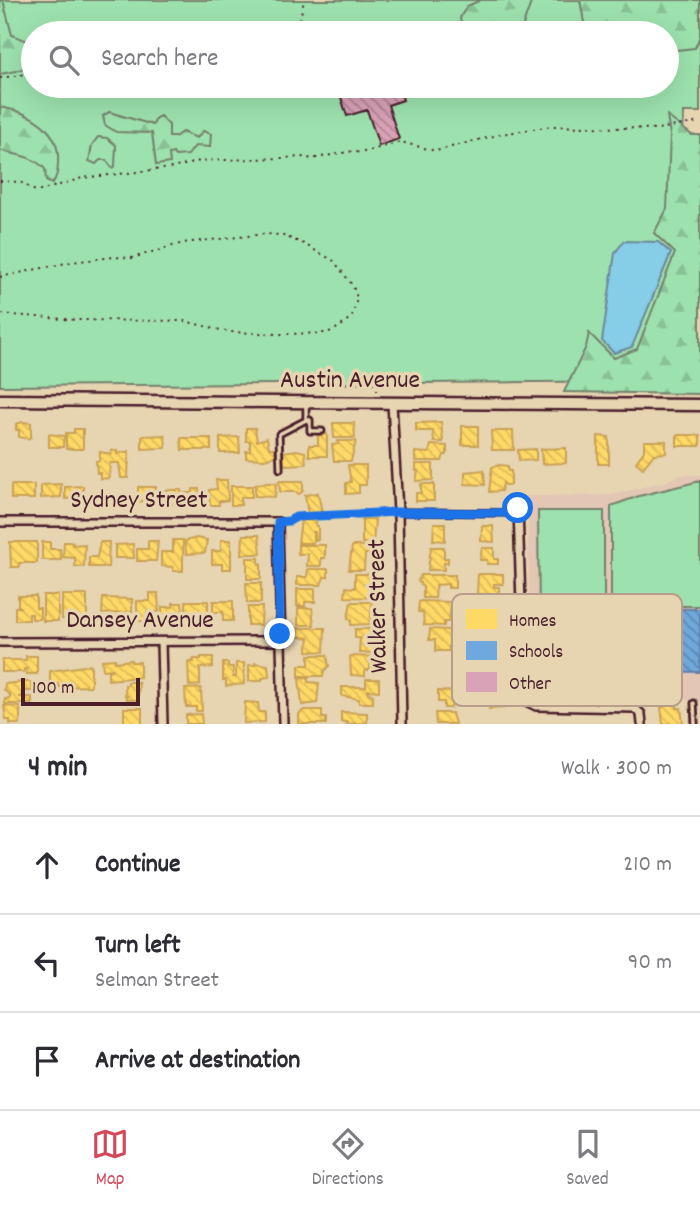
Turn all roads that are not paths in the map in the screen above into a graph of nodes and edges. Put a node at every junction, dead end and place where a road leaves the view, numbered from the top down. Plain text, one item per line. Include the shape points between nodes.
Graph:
1 (0, 400) edge
2 (306, 402) junction
3 (392, 403) junction
4 (700, 405) edge
5 (306, 420) junction
6 (322, 431) dead end
7 (280, 470) dead end
8 (518, 510) joint
9 (398, 512) junction
10 (0, 522) edge
11 (520, 594) edge
12 (281, 641) junction
13 (0, 642) edge
14 (161, 642) junction
15 (694, 703) dead end
16 (536, 706) edge
17 (163, 724) edge
18 (282, 724) edge
19 (402, 724) edge
20 (642, 724) edge
21 (695, 724) edge

1 - 2 main road, Austin Avenue
2 - 3 main road, Austin Avenue
2 - 5 lane
3 - 4 main road, Austin Avenue
3 - 9 street, Walker Street
5 - 6 lane via 310,420 310,431
5 - 7 lane via 279,434
8 - 9 lane
8 - 11 street
9 - 19 street, Walker Street
10 - 12 street, Sydney Street via 278,522
12 - 14 street, Dansey Avenue
12 - 18 street
13 - 14 street, Dansey Avenue
14 - 17 street
15 - 21 lane
16 - 20 street via 638,707

